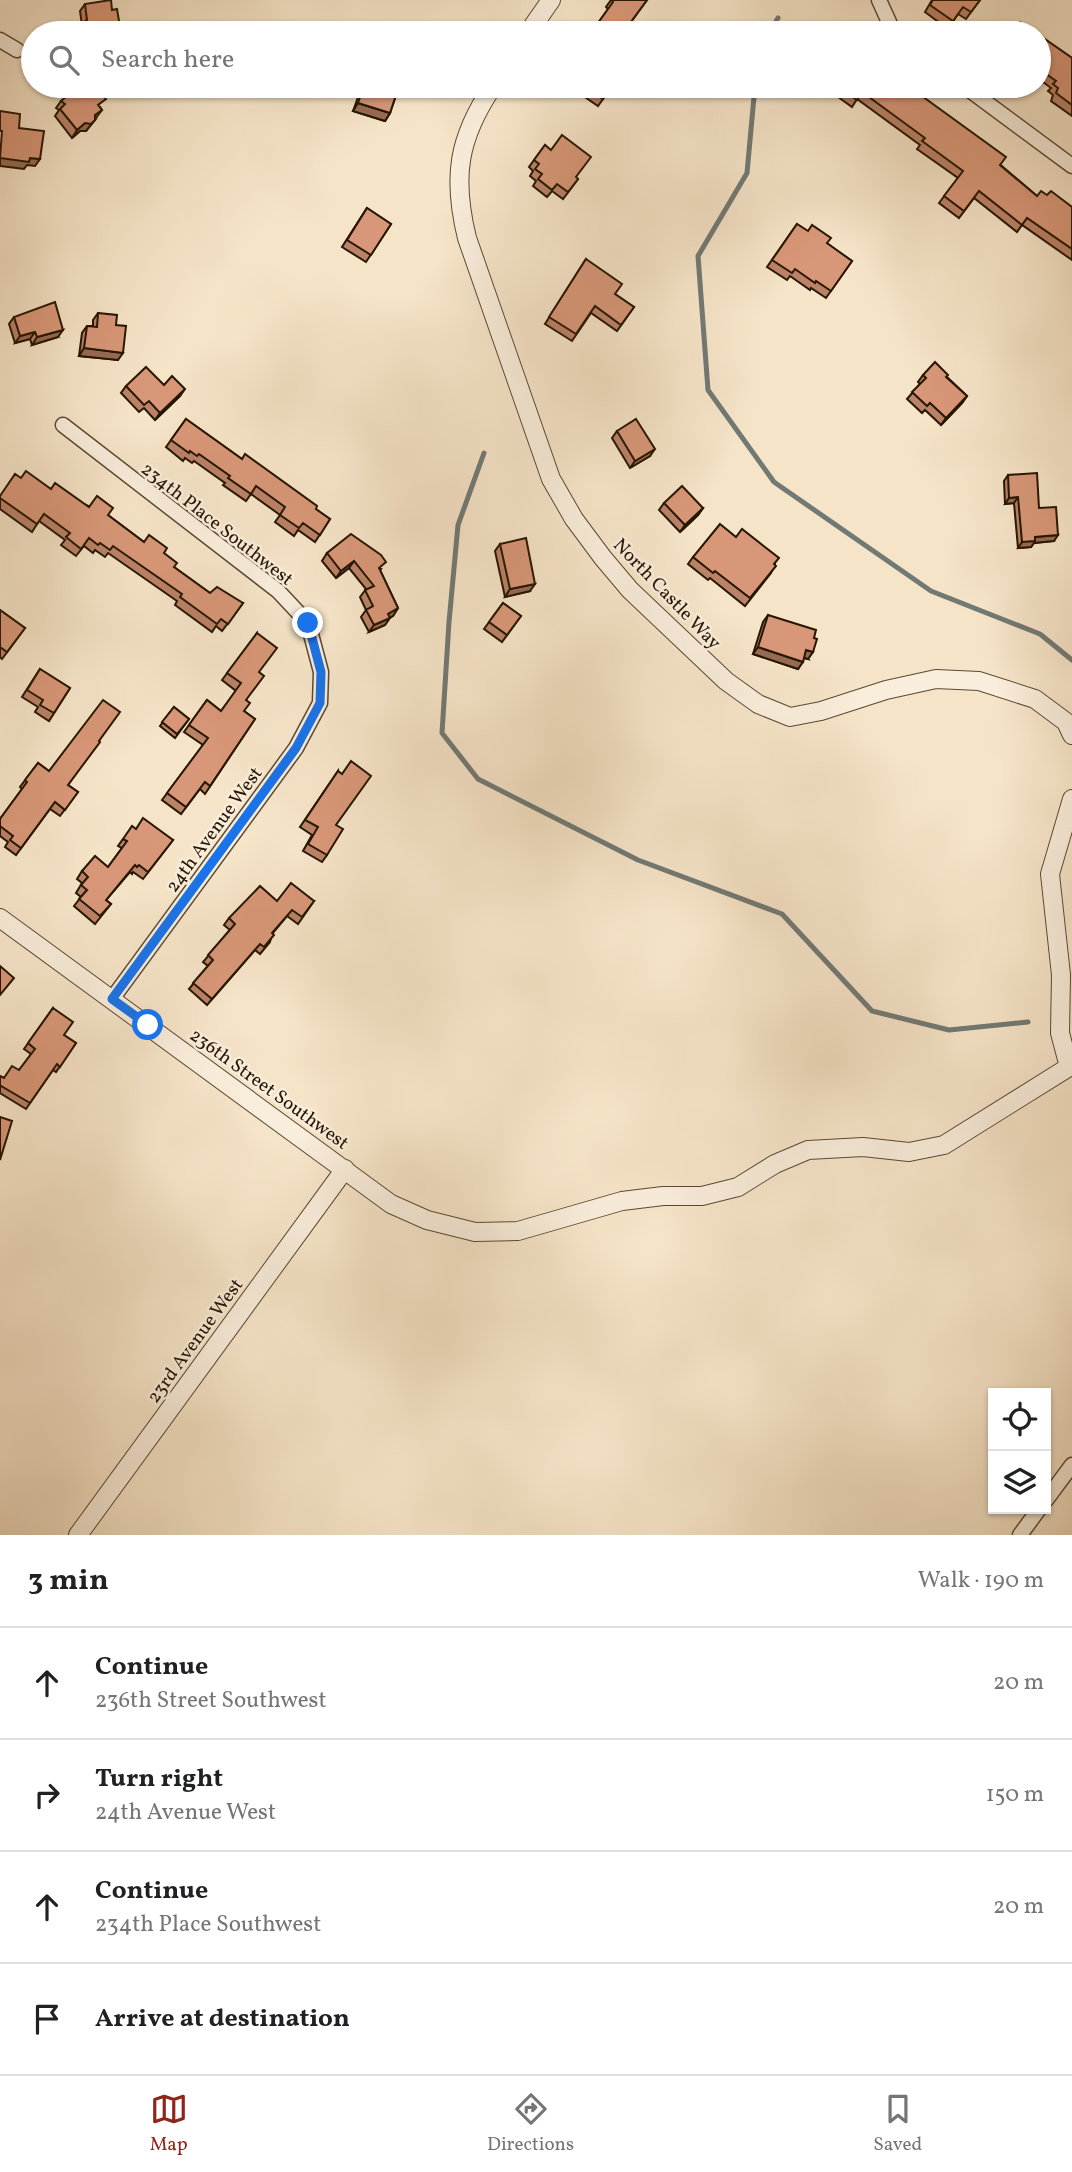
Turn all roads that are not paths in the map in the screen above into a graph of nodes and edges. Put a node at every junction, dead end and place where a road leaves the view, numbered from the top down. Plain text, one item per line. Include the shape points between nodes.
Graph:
1 (551, 0) edge
2 (879, 0) edge
3 (536, 21) edge
4 (889, 21) edge
5 (0, 40) edge
6 (16, 50) dead end
7 (486, 98) edge
8 (980, 98) edge
9 (1072, 166) edge
10 (63, 425) dead end
11 (321, 672) joint
12 (1072, 734) edge
13 (1072, 799) edge
14 (0, 918) edge
15 (112, 999) junction
16 (1070, 1068) edge
17 (345, 1169) junction
18 (1072, 1465) edge
19 (1051, 1493) edge
20 (1036, 1514) edge
21 (78, 1535) edge
22 (1021, 1535) edge

1 - 3 street
2 - 4 street
5 - 6 street
7 - 12 street, North Castle Way via 460,157 459,207 467,238 551,479 574,519 630,590 726,681 758,704 790,716 936,679 979,681 1035,699 1066,723
8 - 9 street
10 - 11 street, 234th Place Southwest via 278,590 308,623
11 - 15 street, 24th Avenue West via 320,703 296,748
13 - 16 street via 1050,874 1061,975 1060,1033
14 - 15 street, 236th Street Southwest
15 - 17 street, 236th Street Southwest
16 - 17 street, 236th Street Southwest via 944,1145 909,1152 863,1147 808,1150 738,1187 702,1196 622,1201 519,1231 475,1232 426,1220 391,1204
17 - 21 street, 23rd Avenue West
18 - 19 street
20 - 22 street

